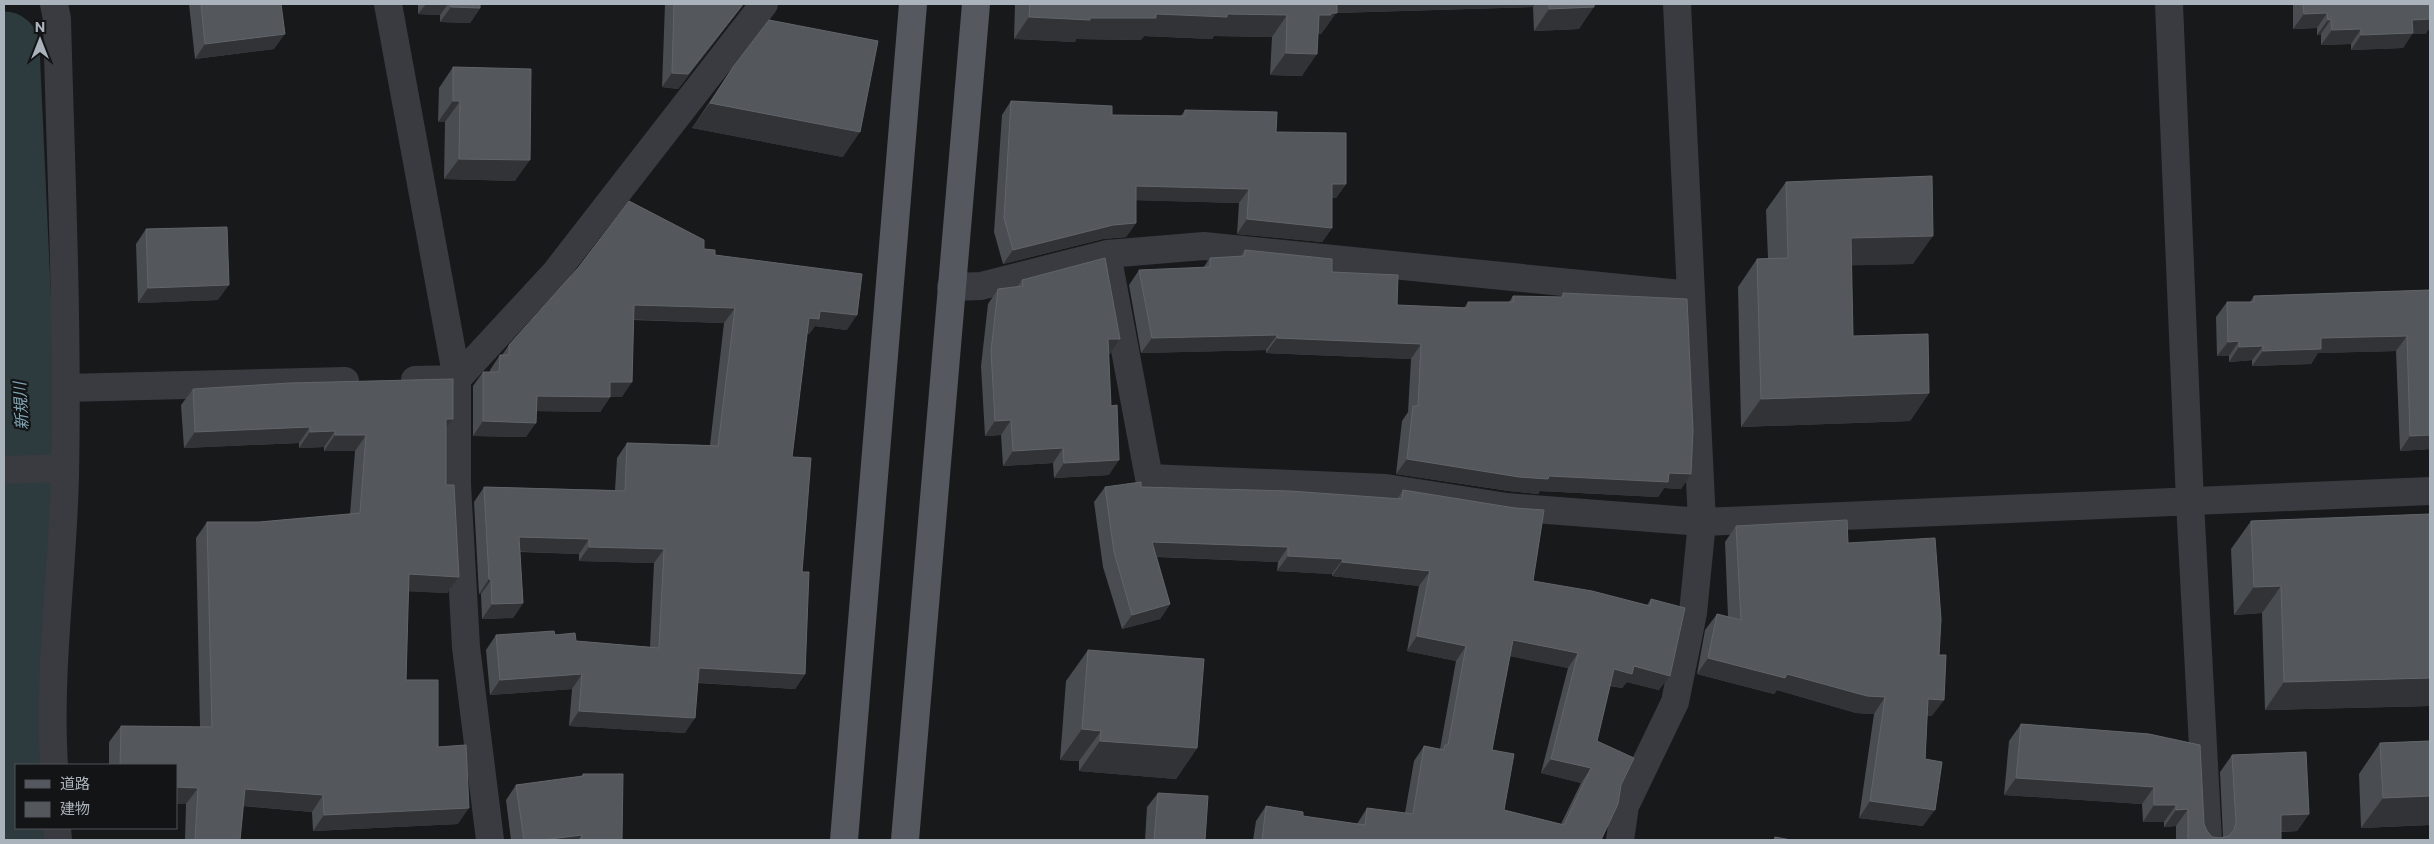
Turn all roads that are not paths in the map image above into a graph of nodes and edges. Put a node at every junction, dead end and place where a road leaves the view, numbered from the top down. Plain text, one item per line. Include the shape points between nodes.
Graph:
1 (54, 4) edge
2 (388, 4) edge
3 (764, 4) edge
4 (913, 4) edge
5 (976, 4) edge
6 (1677, 4) edge
7 (2170, 4) edge
8 (1107, 254) junction
9 (951, 287) junction
10 (1692, 295) junction
11 (457, 379) junction
12 (66, 388) junction
13 (65, 468) junction
14 (4, 470) edge
15 (2430, 491) edge
16 (2190, 502) junction
17 (1702, 522) junction
18 (54, 764) edge
19 (490, 840) edge
20 (844, 840) edge
21 (905, 840) edge
22 (1620, 840) edge
23 (2208, 840) edge

1 - 12 street via 57,19
2 - 11 street
3 - 11 street via 555,273
4 - 20 main road
5 - 9 main road
6 - 10 street
7 - 16 street
8 - 9 street via 981,286
8 - 10 street via 1204,246
8 - 17 street via 1149,478 1386,488 1507,507
9 - 21 main road
10 - 17 street
11 - 12 street
11 - 19 street via 457,484 466,647
12 - 13 street
13 - 14 street
13 - 18 street via 51,718
15 - 16 street
16 - 17 street
16 - 23 street
17 - 22 street via 1692,613 1675,702 1625,806

